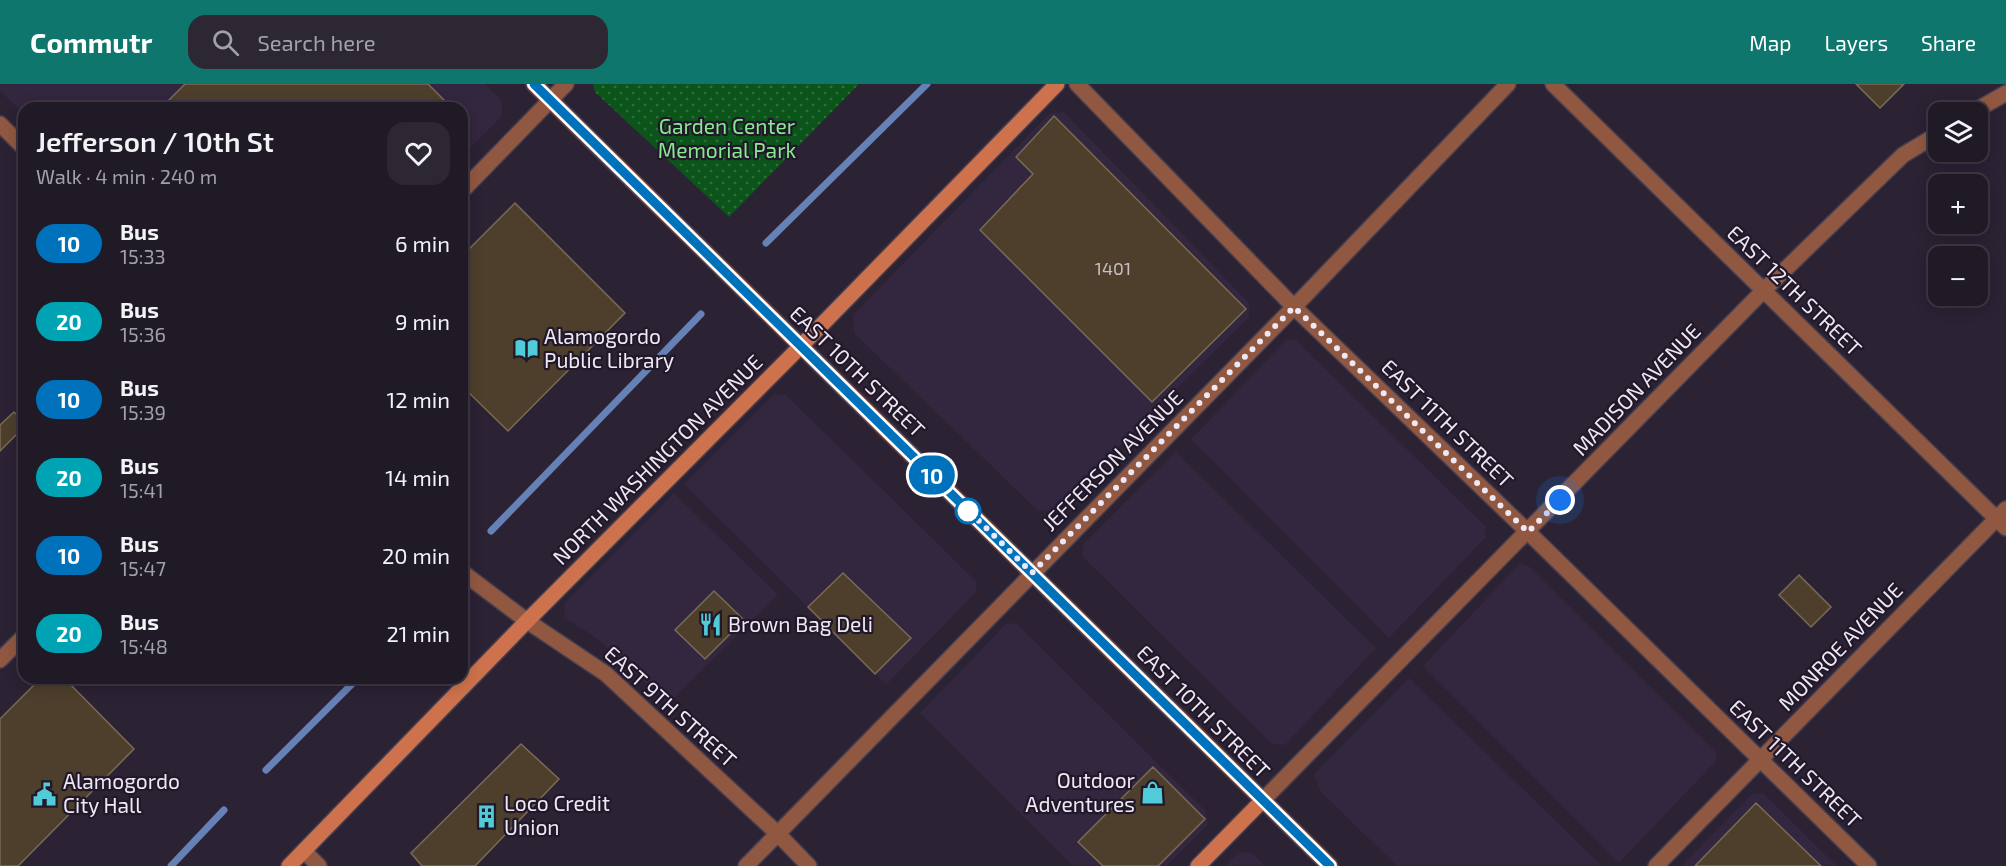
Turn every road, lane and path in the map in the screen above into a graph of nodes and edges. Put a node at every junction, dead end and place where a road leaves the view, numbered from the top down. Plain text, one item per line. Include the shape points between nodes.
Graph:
1 (534, 84) edge
2 (566, 84) edge
3 (1057, 84) edge
4 (1077, 84) edge
5 (1508, 84) edge
6 (1553, 84) edge
7 (2006, 93) edge
8 (551, 100) junction
9 (1988, 103) edge
10 (0, 124) edge
11 (1928, 140) edge
12 (18, 142) edge
13 (468, 185) edge
14 (1763, 291) junction
15 (1294, 307) junction
16 (801, 346) junction
17 (2003, 518) edge
18 (1528, 532) junction
19 (1032, 573) junction
20 (468, 577) edge
21 (527, 621) junction
22 (18, 641) edge
23 (3, 653) edge
24 (468, 682) edge
25 (466, 684) edge
26 (1760, 760) junction
27 (1263, 800) junction
28 (778, 834) junction
29 (304, 851) junction
30 (289, 866) edge
31 (320, 866) edge
32 (746, 866) edge
33 (809, 866) edge
34 (1198, 866) edge
35 (1330, 866) edge
36 (1656, 866) edge
37 (1869, 866) edge

1 - 8 main road, EAST 10TH STREET
2 - 8 street
3 - 16 main road, NORTH WASHINGTON AVENUE
4 - 15 street, EAST 11TH STREET
5 - 15 street, JEFFERSON AVENUE
6 - 14 street, EAST 12TH STREET
7 - 9 street
8 - 13 street
8 - 16 main road, EAST 10TH STREET
10 - 12 street
11 - 14 street, MADISON AVENUE via 1903,155
14 - 17 street, EAST 12TH STREET
14 - 18 street, MADISON AVENUE
15 - 18 street, EAST 11TH STREET
15 - 19 street, JEFFERSON AVENUE
16 - 19 main road, EAST 10TH STREET
16 - 21 main road, NORTH WASHINGTON AVENUE
17 - 26 street, MONROE AVENUE
18 - 26 street, EAST 11TH STREET
18 - 27 street, MADISON AVENUE
19 - 27 main road, EAST 10TH STREET
19 - 28 street, JEFFERSON AVENUE
20 - 21 street, EAST 9TH STREET
21 - 24 main road, NORTH WASHINGTON AVENUE
21 - 28 street, EAST 9TH STREET via 606,674
22 - 23 street
25 - 29 main road, NORTH WASHINGTON AVENUE
26 - 36 street, MONROE AVENUE
26 - 37 street, EAST 11TH STREET
27 - 34 main road, MADISON AVENUE
27 - 35 main road, EAST 10TH STREET
28 - 32 street, JEFFERSON AVENUE
28 - 33 street, EAST 9TH STREET
29 - 30 main road, NORTH WASHINGTON AVENUE
29 - 31 street

